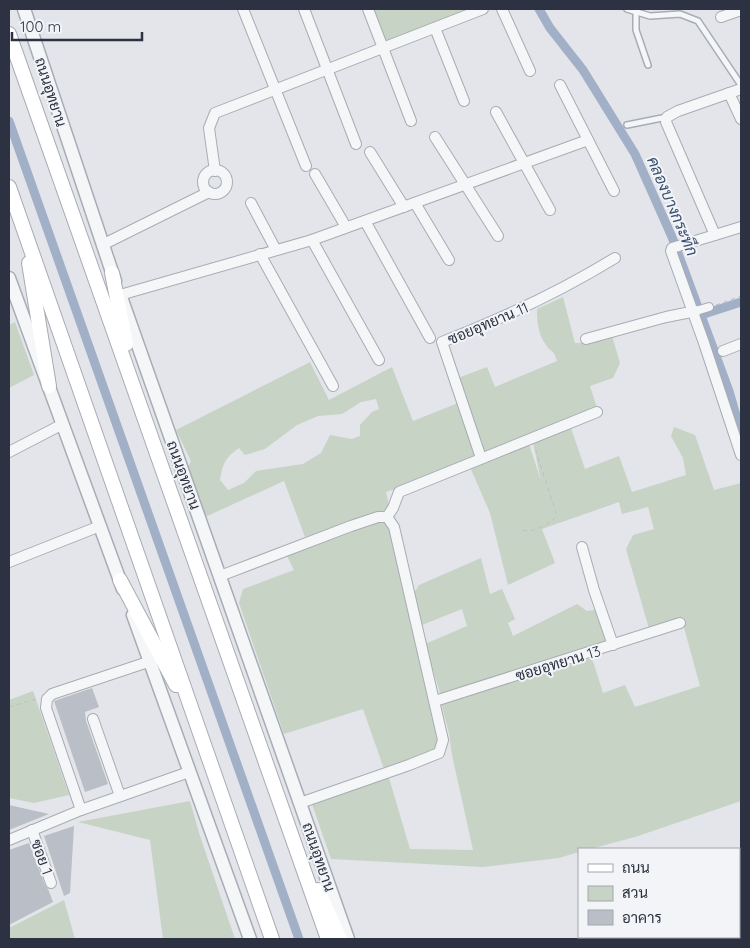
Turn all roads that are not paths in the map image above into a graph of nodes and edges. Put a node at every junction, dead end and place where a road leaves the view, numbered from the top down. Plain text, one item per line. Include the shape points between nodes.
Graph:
1 (24, 9) edge
2 (243, 9) edge
3 (304, 9) edge
4 (368, 9) edge
5 (483, 9) edge
6 (502, 9) edge
7 (627, 9) edge
8 (741, 10) edge
9 (636, 12) junction
10 (721, 17) dead end
11 (435, 28) junction
12 (9, 34) edge
13 (383, 48) junction
14 (648, 65) dead end
15 (328, 69) junction
16 (530, 71) dead end
17 (560, 85) dead end
18 (741, 85) edge
19 (741, 89) edge
20 (275, 90) junction
21 (728, 93) junction
22 (464, 101) dead end
23 (496, 112) dead end
24 (667, 117) junction
25 (741, 118) edge
26 (411, 121) dead end
27 (627, 125) dead end
28 (435, 137) dead end
29 (588, 140) junction
30 (356, 144) dead end
31 (370, 152) dead end
32 (524, 164) junction
33 (306, 166) dead end
34 (215, 171) junction
35 (314, 174) dead end
36 (465, 185) junction
37 (9, 187) edge
38 (614, 191) dead end
39 (209, 192) junction
40 (251, 203) dead end
41 (415, 203) junction
42 (404, 207) junction
43 (550, 210) dead end
44 (365, 221) junction
45 (346, 227) junction
46 (741, 227) edge
47 (25, 234) junction
48 (715, 235) junction
49 (498, 236) dead end
50 (312, 240) junction
51 (102, 245) junction
52 (276, 250) junction
53 (260, 254) junction
54 (615, 258) dead end
55 (449, 260) dead end
56 (112, 274) junction
57 (9, 278) edge
58 (120, 295) junction
59 (709, 307) road end
60 (694, 311) junction
61 (430, 338) dead end
62 (586, 339) dead end
63 (741, 344) edge
64 (723, 351) dead end
65 (379, 360) dead end
66 (49, 386) junction
67 (333, 386) dead end
68 (140, 407) junction
69 (597, 412) dead end
70 (63, 424) junction
71 (9, 452) edge
72 (741, 455) edge
73 (481, 458) junction
74 (386, 517) junction
75 (100, 526) junction
76 (582, 547) dead end
77 (9, 562) edge
78 (220, 576) junction
79 (120, 580) junction
80 (680, 623) dead end
81 (613, 645) junction
82 (151, 661) junction
83 (435, 701) junction
84 (93, 719) dead end
85 (205, 747) junction
86 (189, 772) junction
87 (120, 796) junction
88 (300, 803) junction
89 (81, 810) junction
90 (287, 824) junction
91 (32, 830) junction
92 (9, 840) edge
93 (51, 883) dead end
94 (250, 939) edge
95 (272, 939) edge
96 (328, 939) edge
97 (340, 939) edge
98 (348, 939) edge

1 - 51 street, ถนนอุทยาน
2 - 20 street
3 - 15 street
4 - 13 street
5 - 11 street
6 - 16 street
7 - 9 lane
8 - 10 street
9 - 14 lane via 636,30
9 - 18 lane via 650,16 680,14 698,21
11 - 13 street
11 - 22 street
12 - 68 main road, ถนนอุทยาน
13 - 15 street
13 - 26 street
15 - 20 street
15 - 30 street
17 - 29 street
19 - 21 street
20 - 33 street
20 - 34 street via 215,112 209,128
21 - 24 street
21 - 25 street
23 - 32 street
24 - 27 lane
24 - 48 street via 668,127
28 - 36 street
29 - 32 street
29 - 38 street
31 - 42 street
32 - 36 street
32 - 43 street
34 - 39 street via 207,173 204,178 203,183
34 - 39 street via 226,177 226,187 219,194
35 - 45 street
36 - 41 street
36 - 49 street
37 - 47 main road
39 - 51 street
40 - 52 street
41 - 42 street
41 - 55 street
42 - 44 street
44 - 45 street
44 - 61 street
45 - 50 street
46 - 48 street
47 - 66 main road
47 - 85 main road
48 - 60 street via 670,251
50 - 52 street
50 - 65 street
51 - 56 street, ถนนอุทยาน
52 - 53 street
53 - 58 street
53 - 67 street
54 - 73 street, ซอยอุทยาน 11 via 549,296 442,342
56 - 58 street, ถนนอุทยาน
56 - 68 main road
57 - 66 street
58 - 78 street, ถนนอุทยาน
59 - 60 street
60 - 62 street
60 - 72 street
63 - 64 street
66 - 70 street
68 - 90 main road, ถนนอุทยาน
69 - 73 street
70 - 71 street
70 - 75 street
73 - 74 street via 399,492
74 - 78 street via 351,526
74 - 83 street via 394,527
75 - 77 street
75 - 79 street
76 - 81 street
78 - 88 street, ถนนอุทยาน
79 - 82 street
79 - 85 main road
80 - 81 street, ซอยอุทยาน 13
81 - 83 street, ซอยอุทยาน 13
82 - 86 street
82 - 89 street via 52,694 47,699 46,708
83 - 88 street via 443,740 439,753
84 - 87 street
85 - 95 main road
86 - 87 street
86 - 94 street
87 - 89 street
88 - 98 street, ถนนอุทยาน
89 - 91 street
90 - 96 main road, ถนนอุทยาน
90 - 97 main road
91 - 92 street
91 - 93 street, ซอย 1

